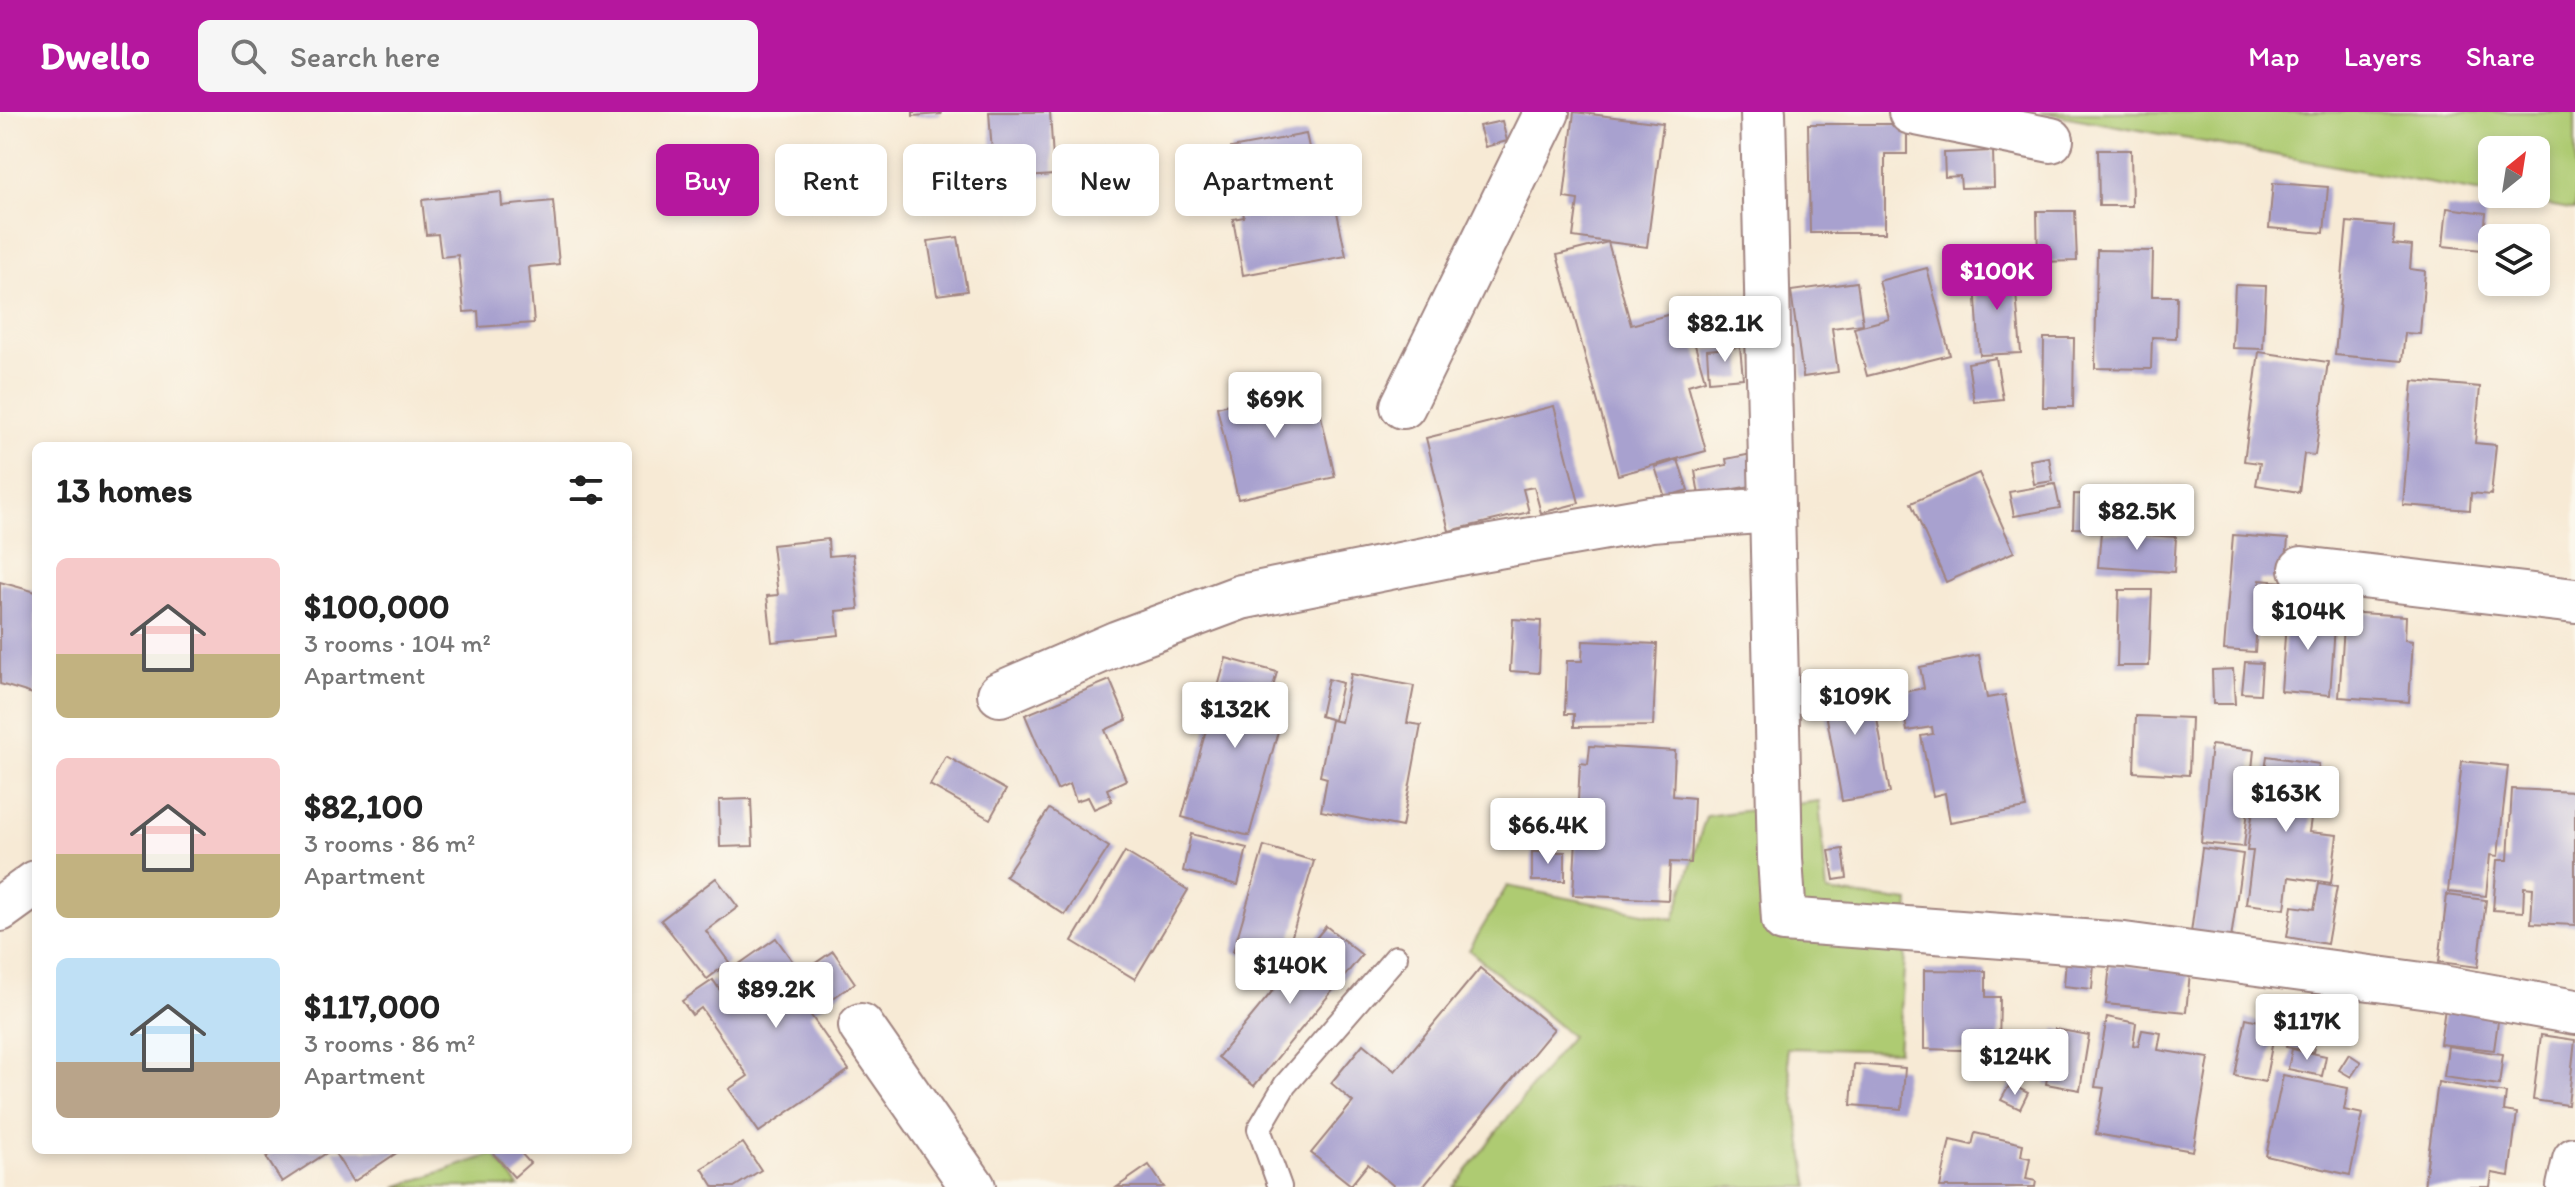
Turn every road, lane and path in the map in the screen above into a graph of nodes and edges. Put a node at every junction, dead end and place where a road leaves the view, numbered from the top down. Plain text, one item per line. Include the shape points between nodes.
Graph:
1 (1547, 112) edge
2 (1763, 112) edge
3 (1911, 112) edge
4 (2051, 140) dead end
5 (1403, 406) dead end
6 (1772, 510) junction
7 (2302, 569) dead end
8 (2575, 601) edge
9 (1000, 694) dead end
10 (32, 886) edge
11 (0, 909) edge
12 (1396, 957) dead end
13 (2575, 1012) edge
14 (861, 1026) dead end
15 (2575, 1160) edge
16 (973, 1187) edge
17 (1280, 1187) edge
18 (2569, 1187) edge

1 - 5 street
2 - 6 street
3 - 4 street
6 - 9 street via 1651,519 1241,597
6 - 13 street via 1784,920 2124,945 2437,987
7 - 8 street
10 - 11 street
12 - 17 lane via 1285,1085 1259,1129
14 - 16 street
15 - 18 street

